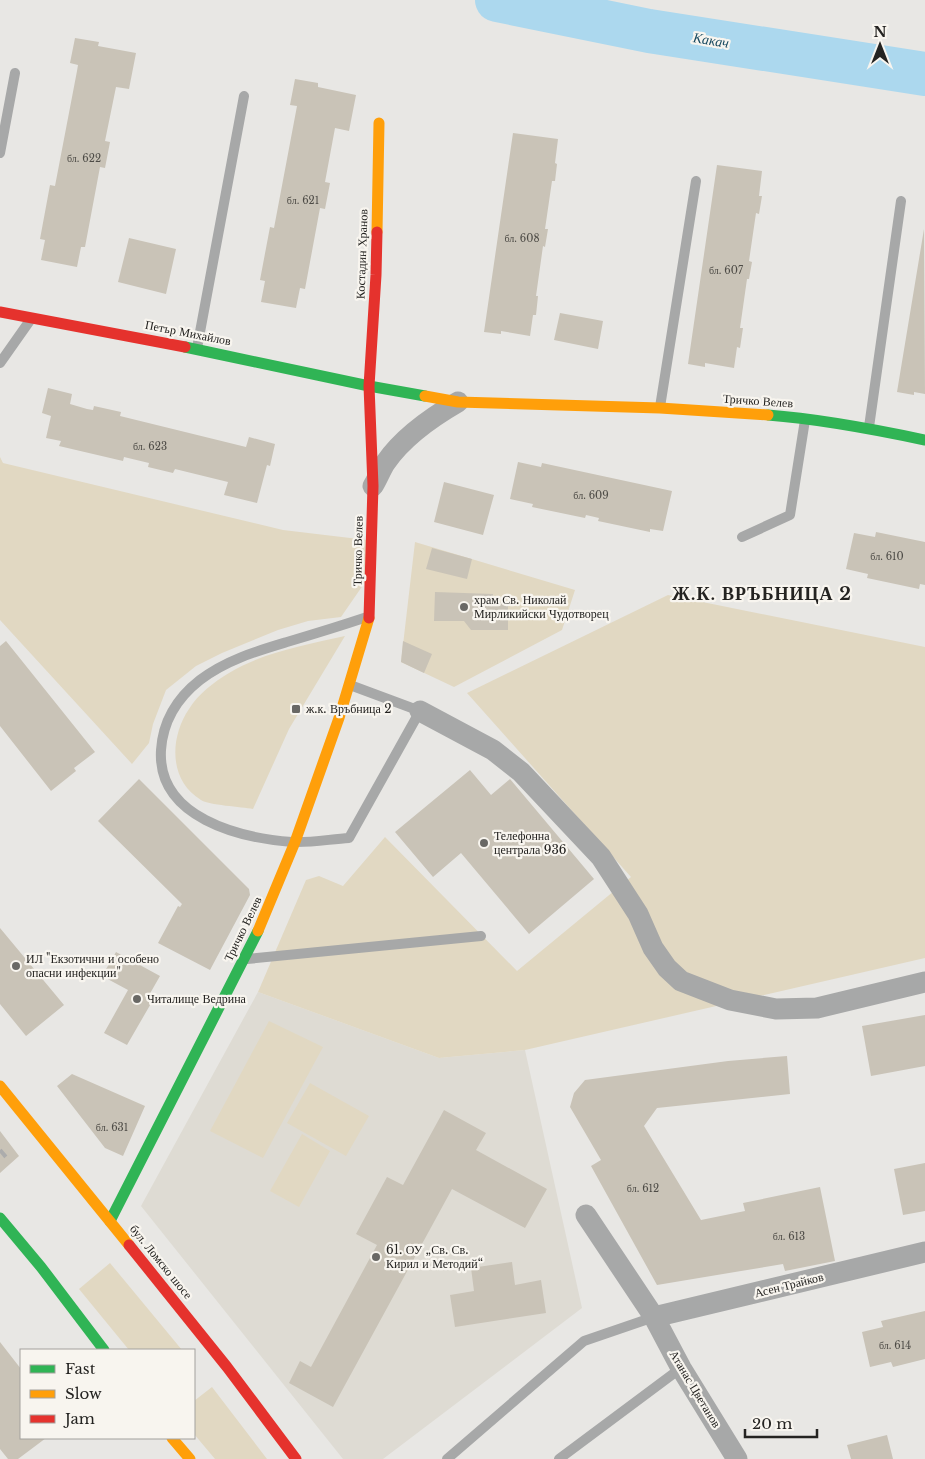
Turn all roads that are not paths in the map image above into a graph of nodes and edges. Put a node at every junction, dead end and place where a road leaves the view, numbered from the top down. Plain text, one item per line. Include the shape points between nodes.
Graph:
1 (15, 73) dead end
2 (244, 96) dead end
3 (379, 123) dead end
4 (0, 153) edge
5 (696, 181) dead end
6 (902, 201) dead end
7 (0, 312) edge
8 (32, 318) junction
9 (197, 348) junction
10 (0, 363) edge
11 (369, 386) junction
12 (458, 402) junction
13 (660, 408) junction
14 (806, 418) junction
15 (869, 428) junction
16 (925, 440) edge
17 (373, 486) junction
18 (742, 537) dead end
19 (370, 616) junction
20 (350, 686) junction
21 (420, 711) junction
22 (295, 842) junction
23 (481, 936) dead end
24 (244, 960) junction
25 (925, 982) edge
26 (0, 1086) edge
27 (586, 1214) dead end
28 (0, 1218) edge
29 (110, 1221) junction
30 (925, 1252) edge
31 (654, 1317) junction
32 (103, 1349) edge
33 (681, 1368) junction
34 (173, 1439) edge
35 (190, 1459) edge
36 (296, 1459) edge
37 (447, 1459) edge
38 (559, 1459) edge
39 (737, 1459) edge

1 - 4 lane
2 - 9 lane
3 - 11 street, Костадин Хранов via 376,274
5 - 13 lane
6 - 15 lane
7 - 8 street, Петър Михайлов
8 - 9 street, Петър Михайлов
8 - 10 lane
9 - 11 street, Петър Михайлов
11 - 12 street, Тричко Велев
11 - 17 street, Тричко Велев
12 - 13 street, Тричко Велев
12 - 17 street via 436,415 402,443 386,462
13 - 14 street, Тричко Велев
14 - 15 street, Тричко Велев
14 - 18 lane via 790,515
15 - 16 street, Тричко Велев
17 - 19 street, Тричко Велев
19 - 20 street, Тричко Велев
19 - 22 lane via 246,655 222,666 200,679 181,697 168,716 160,760 178,801 223,829
20 - 21 lane
20 - 22 street, Тричко Велев
21 - 22 lane via 349,838
21 - 25 street via 493,750 521,772 601,857 638,914 653,948 666,968 681,981 730,1000 776,1009 817,1008
22 - 24 street, Тричко Велев via 265,918
23 - 24 lane
24 - 29 street, Тричко Велев
26 - 29 street, бул. Ломско шосе
27 - 31 street, Атанас Цветанов
28 - 32 street
29 - 36 street, бул. Ломско шосе
30 - 31 street, Асен Трайков
31 - 33 street, Атанас Цветанов
31 - 37 lane via 584,1341
33 - 38 lane
33 - 39 street, Атанас Цветанов
34 - 35 street

